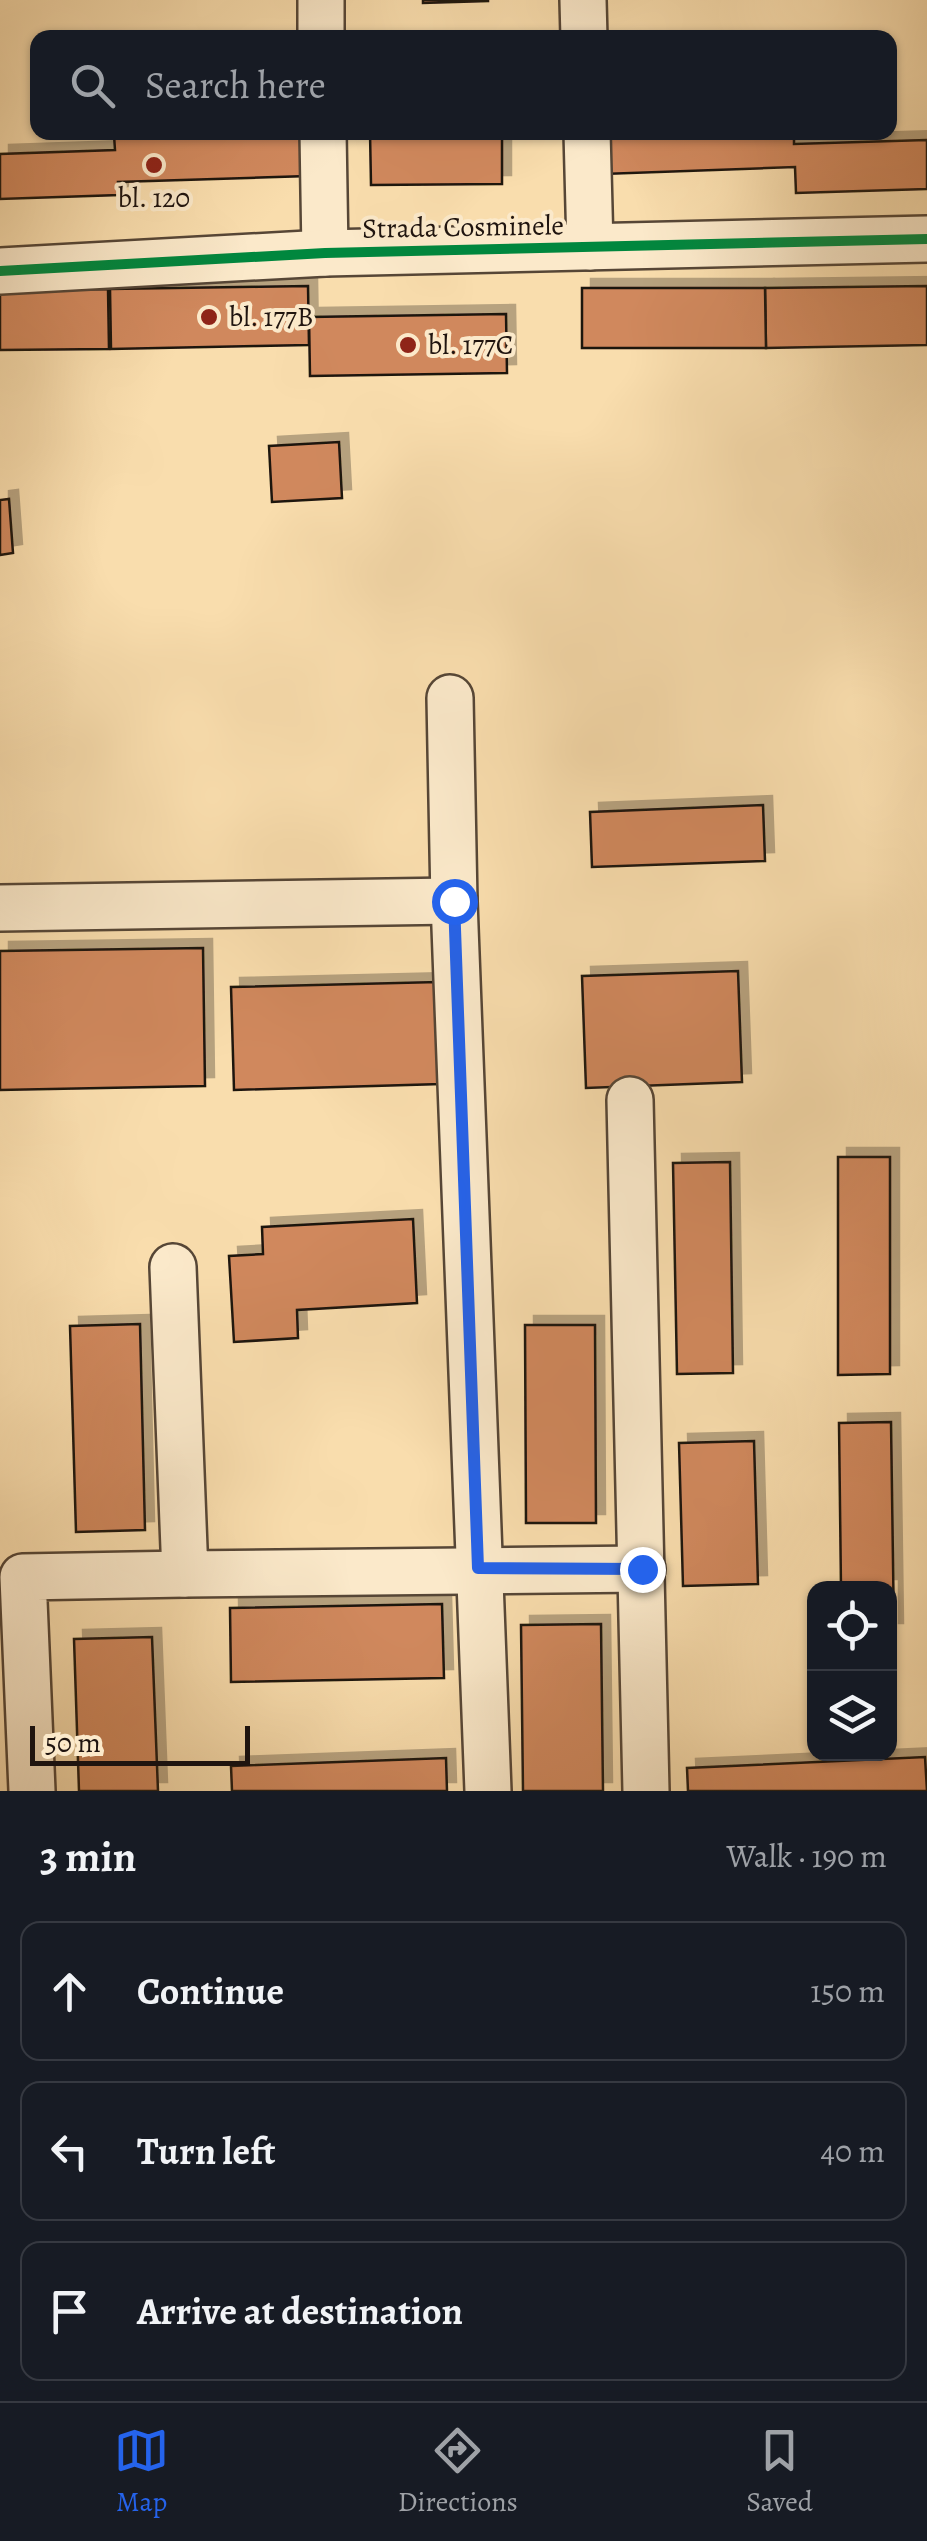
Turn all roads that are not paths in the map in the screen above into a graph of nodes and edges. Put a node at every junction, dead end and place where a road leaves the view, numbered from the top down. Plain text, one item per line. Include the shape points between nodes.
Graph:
1 (321, 0) edge
2 (583, 0) edge
3 (321, 30) edge
4 (584, 30) edge
5 (323, 140) edge
6 (587, 140) edge
7 (927, 239) edge
8 (590, 247) junction
9 (325, 253) junction
10 (0, 271) edge
11 (450, 698) dead end
12 (454, 901) junction
13 (0, 908) edge
14 (630, 1100) dead end
15 (172, 1267) dead end
16 (478, 1568) junction
17 (642, 1569) junction
18 (185, 1574) junction
19 (32, 1791) edge
20 (488, 1791) edge
21 (646, 1791) edge

1 - 3 street
2 - 4 street
5 - 9 street
6 - 8 street
7 - 8 street, Strada Cosminele
8 - 9 street, Strada Cosminele
9 - 10 street, Strada Cosminele
11 - 12 street
12 - 13 street
12 - 16 street
14 - 17 street
15 - 18 street
16 - 17 street
16 - 18 street
16 - 20 street
17 - 21 street
18 - 19 street via 23,1577

